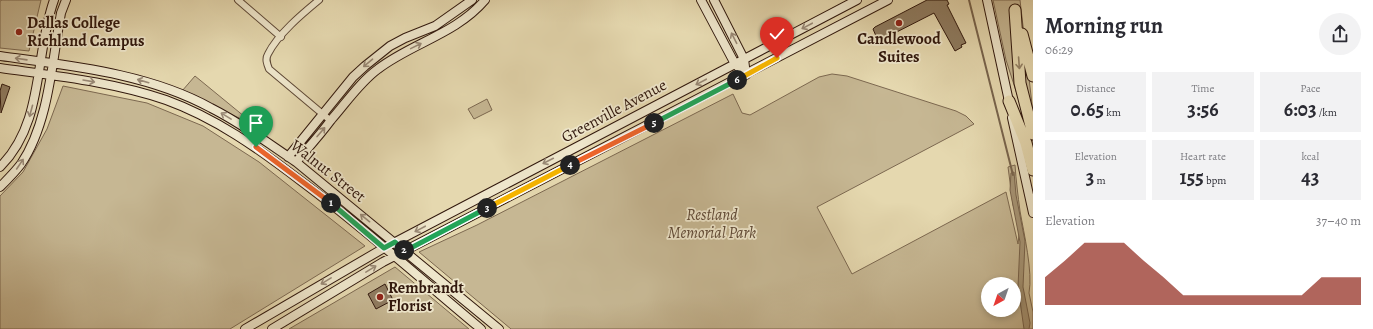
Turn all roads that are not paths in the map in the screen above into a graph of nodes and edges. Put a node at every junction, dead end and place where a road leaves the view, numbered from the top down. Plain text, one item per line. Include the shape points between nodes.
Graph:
1 (54, 0) edge
2 (66, 0) edge
3 (238, 0) edge
4 (319, 0) edge
5 (472, 0) edge
6 (485, 0) edge
7 (701, 0) edge
8 (714, 0) edge
9 (856, 0) edge
10 (888, 0) edge
11 (987, 0) edge
12 (1014, 5) edge
13 (837, 10) junction
14 (843, 24) junction
15 (281, 37) junction
16 (0, 56) edge
17 (744, 58) junction
18 (41, 62) junction
19 (52, 64) junction
20 (735, 64) junction
21 (0, 68) edge
22 (39, 73) junction
23 (50, 75) junction
24 (746, 75) junction
25 (1033, 76) edge
26 (162, 87) junction
27 (159, 98) junction
28 (1009, 101) junction
29 (323, 114) junction
30 (331, 121) junction
31 (1033, 134) edge
32 (586, 142) junction
33 (592, 154) junction
34 (288, 157) junction
35 (296, 162) junction
36 (0, 166) edge
37 (1033, 170) edge
38 (0, 187) edge
39 (1033, 213) edge
40 (395, 242) junction
41 (384, 248) junction
42 (405, 251) junction
43 (395, 256) junction
44 (341, 272) junction
45 (348, 283) junction
46 (297, 299) junction
47 (303, 310) junction
48 (245, 329) edge
49 (272, 329) edge
50 (481, 329) edge
51 (499, 329) edge

1 - 18 main road via 46,27
2 - 19 main road via 61,13
3 - 15 street
4 - 15 street
5 -> 29 main road via 435,26 405,38 375,58 353,77
30 -> 6 main road via 379,68 404,52 444,33
7 - 20 main road
17 -> 8 main road
9 - 13 main road, Greenville Avenue
10 - 14 main road, Greenville Avenue
11 - 28 main road
12 - 25 highway
12 -> 31 highway via 1020,83
13 - 14 main road
13 -> 17 main road, Greenville Avenue
14 - 24 main road, Greenville Avenue
15 - 29 street via 267,55 268,66
18 -> 16 main road, Walnut Street
17 - 20 main road, Greenville Avenue
17 - 24 main road
18 - 19 main road, Walnut Street
18 - 22 main road
19 - 23 main road
26 -> 19 main road, Walnut Street via 124,76
20 - 24 main road
20 -> 32 main road, Greenville Avenue
21 - 22 main road, Walnut Street
22 - 23 main road, Walnut Street
22 -> 36 main road via 34,102 22,137
23 -> 27 main road, Walnut Street via 118,86
38 -> 23 main road via 21,163 29,149 44,109
24 - 33 main road, Greenville Avenue
26 - 27 main road
34 -> 26 main road, Walnut Street via 210,107
27 - 41 main road, Walnut Street via 207,117 256,147 338,208
28 - 37 highway via 1026,143
28 - 39 main road
29 - 30 street
29 - 34 main road
35 -> 30 main road
32 - 33 main road
32 -> 40 main road, Greenville Avenue
33 - 42 main road, Greenville Avenue
34 - 35 main road, Walnut Street
40 -> 35 main road, Walnut Street
40 - 41 main road, Greenville Avenue
40 - 42 main road, Walnut Street
41 - 43 main road, Walnut Street
41 - 44 main road, Greenville Avenue
42 - 43 main road, Greenville Avenue
42 - 51 main road, Walnut Street
45 -> 43 main road, Greenville Avenue
43 - 50 main road, Walnut Street
44 - 45 main road
44 -> 46 main road, Greenville Avenue
45 - 47 main road, Greenville Avenue
46 - 47 main road
46 - 48 main road, Greenville Avenue
47 - 49 main road, Greenville Avenue

